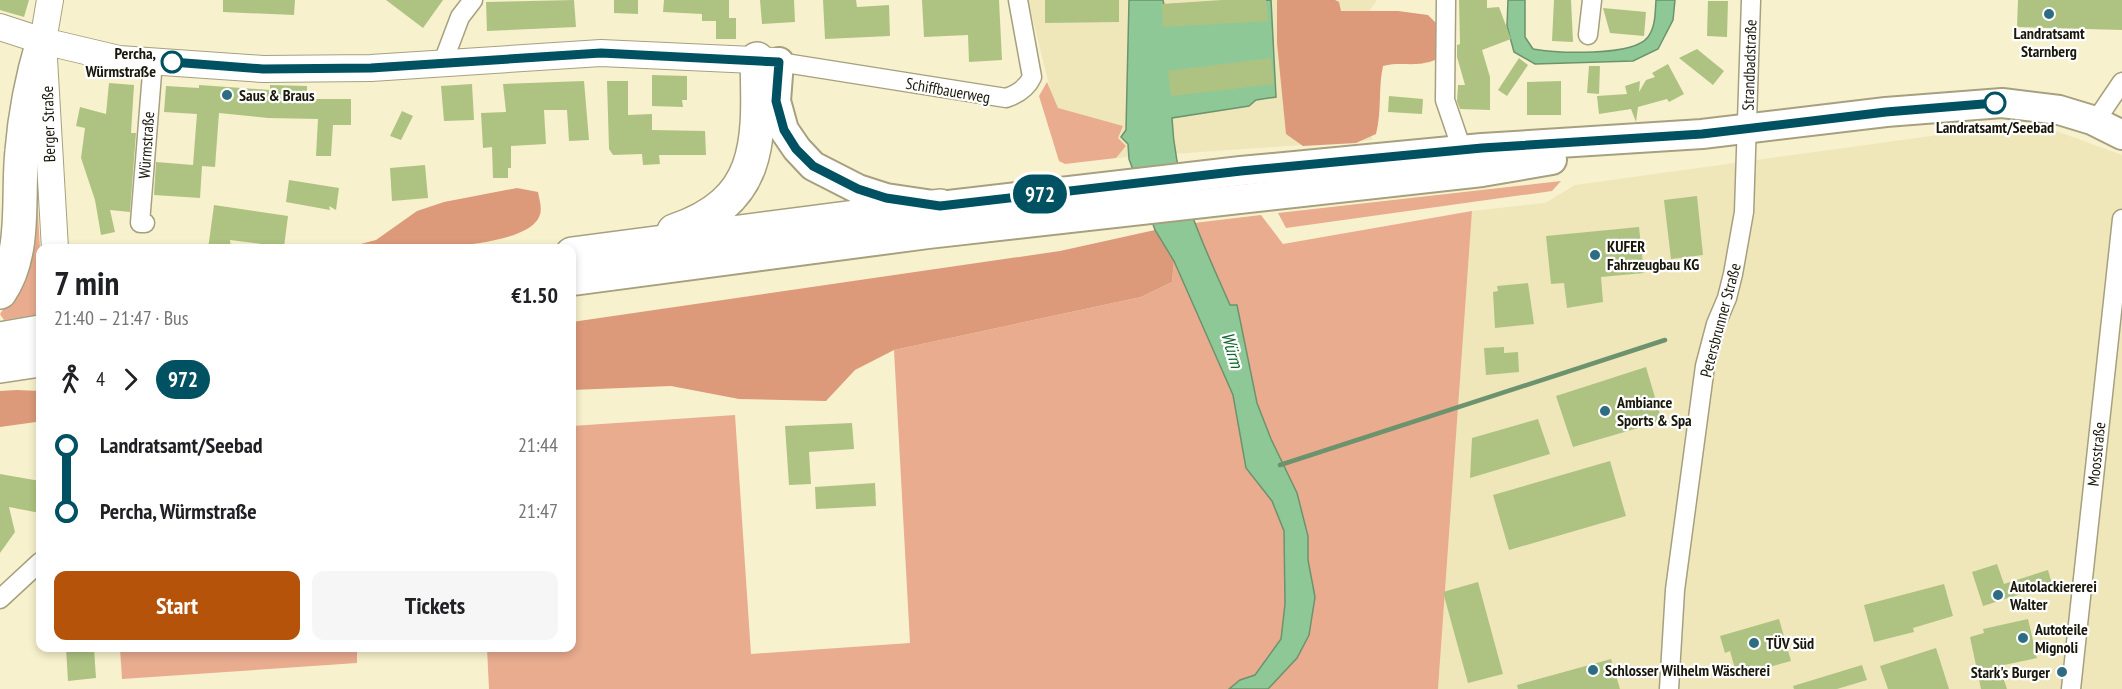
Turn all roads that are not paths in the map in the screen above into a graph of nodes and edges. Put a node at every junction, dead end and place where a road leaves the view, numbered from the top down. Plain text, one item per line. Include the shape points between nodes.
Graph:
1 (50, 0) edge
2 (473, 0) edge
3 (1018, 0) edge
4 (1446, 0) edge
5 (1592, 0) edge
6 (1751, 0) edge
7 (0, 27) edge
8 (1588, 35) dead end
9 (44, 42) junction
10 (768, 60) junction
11 (153, 61) junction
12 (442, 62) junction
13 (2122, 82) edge
14 (2092, 120) junction
15 (1748, 129) junction
16 (2122, 135) edge
17 (1474, 153) junction
18 (940, 206) junction
19 (2122, 219) edge
20 (145, 223) dead end
21 (55, 244) edge
22 (620, 247) junction
23 (576, 253) edge
24 (576, 280) edge
25 (0, 292) edge
26 (36, 566) edge
27 (0, 599) edge
28 (1669, 689) edge
29 (2071, 689) edge

1 - 9 main road, Berger Straße
2 - 12 street via 460,17
3 - 10 street, Schiffbauerweg via 1032,77 1029,85 1006,98
4 - 17 street via 1445,100
5 - 8 street
6 - 15 street, Strandbadstraße
7 - 9 main road
9 - 11 main road via 119,59
9 - 21 main road, Berger Straße
9 - 25 highway via 24,123 15,254 9,279
10 - 12 main road via 601,53
10 - 18 main road via 784,130 813,166 886,198
10 - 22 highway via 756,145 748,171 733,197 684,228
11 - 12 main road via 263,69 371,68
11 - 20 street, Würmstraße via 140,223
13 - 14 street
14 - 15 main road via 2002,103
14 - 16 main road
15 - 17 main road
15 - 28 street, Petersbrunner Straße via 1744,212 1733,274 1704,375 1675,590
17 - 18 main road via 1119,183
17 - 24 main road via 1210,202
18 - 22 highway
19 - 29 street, Moosstraße
22 - 23 highway
26 - 27 street

